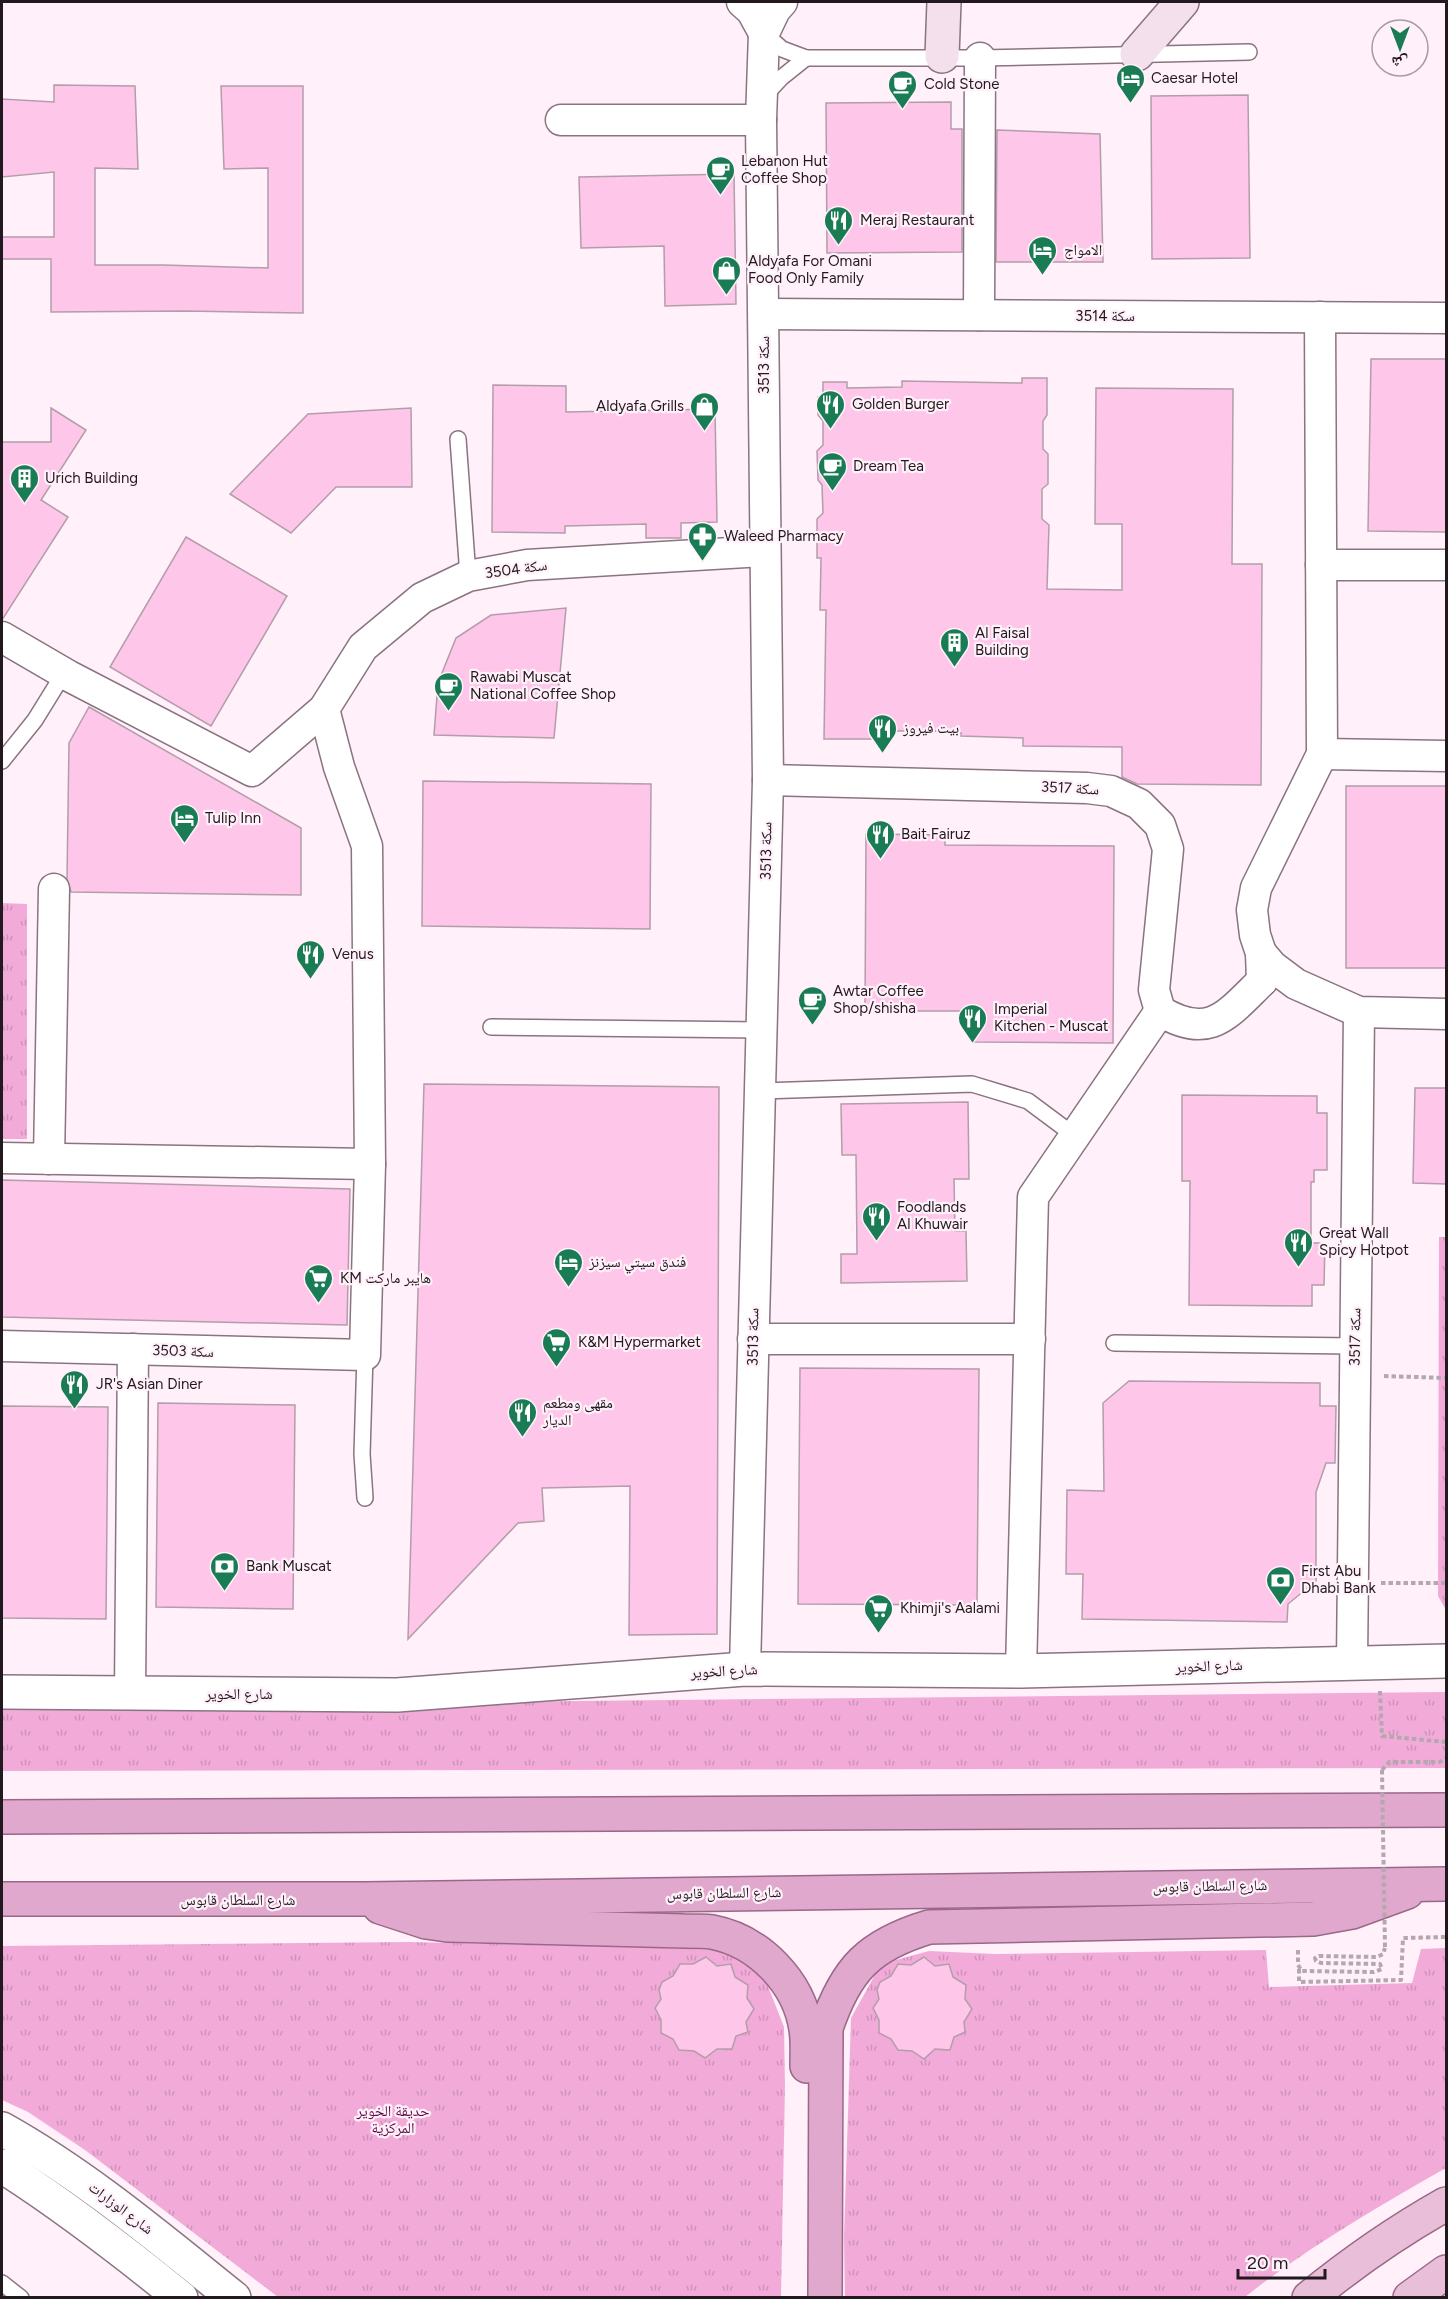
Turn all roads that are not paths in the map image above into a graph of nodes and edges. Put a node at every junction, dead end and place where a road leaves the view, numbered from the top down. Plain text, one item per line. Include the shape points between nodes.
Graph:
1 (742, 2) edge
2 (782, 2) edge
3 (944, 2) edge
4 (1182, 2) edge
5 (764, 33) junction
6 (1249, 52) dead end
7 (1137, 54) junction
8 (942, 56) junction
9 (806, 58) junction
10 (980, 58) junction
11 (762, 109) junction
12 (561, 120) dead end
13 (764, 314) junction
14 (979, 315) junction
15 (1320, 317) junction
16 (1446, 318) edge
17 (458, 439) dead end
18 (765, 551) junction
19 (1321, 565) junction
20 (1446, 565) edge
21 (468, 576) junction
22 (2, 637) edge
23 (64, 673) junction
24 (324, 709) junction
25 (1322, 754) junction
26 (1446, 756) edge
27 (2, 761) edge
28 (768, 780) junction
29 (54, 889) dead end
30 (1269, 970) junction
31 (1160, 1011) junction
32 (1359, 1012) junction
33 (1446, 1014) edge
34 (491, 1027) dead end
35 (761, 1030) junction
36 (760, 1090) junction
37 (1075, 1136) junction
38 (2, 1158) edge
39 (49, 1159) junction
40 (370, 1164) junction
41 (753, 1340) junction
42 (1029, 1340) junction
43 (1114, 1343) dead end
44 (2, 1346) edge
45 (1355, 1346) junction
46 (133, 1349) junction
47 (365, 1355) junction
48 (365, 1498) dead end
49 (1446, 1661) edge
50 (1366, 1662) junction
51 (745, 1669) junction
52 (1022, 1671) junction
53 (2, 1692) edge
54 (130, 1693) junction
55 (1446, 1810) edge
56 (2, 1817) edge
57 (1436, 1883) edge
58 (2, 1899) edge
59 (365, 1899) junction
60 (2, 2129) edge
61 (2, 2166) edge
62 (1446, 2204) edge
63 (1446, 2272) edge
64 (226, 2294) edge
65 (181, 2298) edge
66 (806, 2298) edge
67 (825, 2298) edge
68 (1309, 2298) edge
69 (1410, 2298) edge

1 - 5 street
2 - 5 street, سكة 3513
3 - 8 main road
4 - 7 main road
5 - 9 lane via 782,50
5 - 11 street, سكة 3513
6 - 7 lane
7 - 10 lane
8 - 9 lane
8 - 10 lane
9 - 11 lane via 781,78
10 - 14 street
11 - 12 street
11 - 13 street, سكة 3513
13 - 14 street, سكة 3514
13 - 18 street, سكة 3513
14 - 15 street, سكة 3514
15 - 16 street, سكة 3514
15 - 19 street
17 - 21 lane
18 - 21 street, سكة 3504 via 527,565
18 - 28 street, سكة 3513
19 - 20 street
19 - 25 street
21 - 24 street, سكة 3504 via 422,598 363,647
22 - 23 street
23 - 24 street, سكة 3504 via 252,771
23 - 27 lane via 35,720
24 - 40 street via 339,767 367,846
25 - 26 street
25 - 30 street via 1256,888 1252,910 1255,935
28 - 31 street, سكة 3517 via 1087,788 1112,791 1139,804 1160,825 1168,849 1154,990
28 - 35 street, سكة 3513
29 - 39 street
30 - 31 street via 1225,1017 1202,1025 1176,1020
30 - 32 street
31 - 37 street
32 - 33 street
32 - 45 street, سكة 3517
34 - 35 lane
35 - 36 street, سكة 3513
36 - 37 lane via 972,1084 1028,1101
36 - 41 street, سكة 3513
37 - 42 street via 1033,1197
38 - 39 street
39 - 40 street
40 - 47 street
41 - 42 street
41 - 51 street, سكة 3513
42 - 52 street
43 - 45 lane
44 - 46 street, سكة 3503
45 - 50 street, سكة 3517 via 1352,1583
46 - 47 street, سكة 3503
46 - 54 street
47 - 48 lane
49 - 50 street, شارع الخوير
50 - 52 street, شارع الخوير
51 - 52 street, شارع الخوير
51 - 54 street, شارع الخوير via 397,1695
53 - 54 street, شارع الخوير
55 - 56 highway
57 - 59 highway, شارع السلطان قابوس
57 - 67 highway via 1361,1909 1313,1919 929,1927 900,1936 874,1951 851,1973 826,2028
58 - 59 highway, شارع السلطان قابوس
59 - 66 highway via 405,1916 447,1925 713,1932 764,1957 789,1985 806,2029
60 - 64 street, شارع الوزارات via 93,2186
61 - 65 street via 110,2241
62 - 68 main road via 1408,2225
63 - 69 main road

